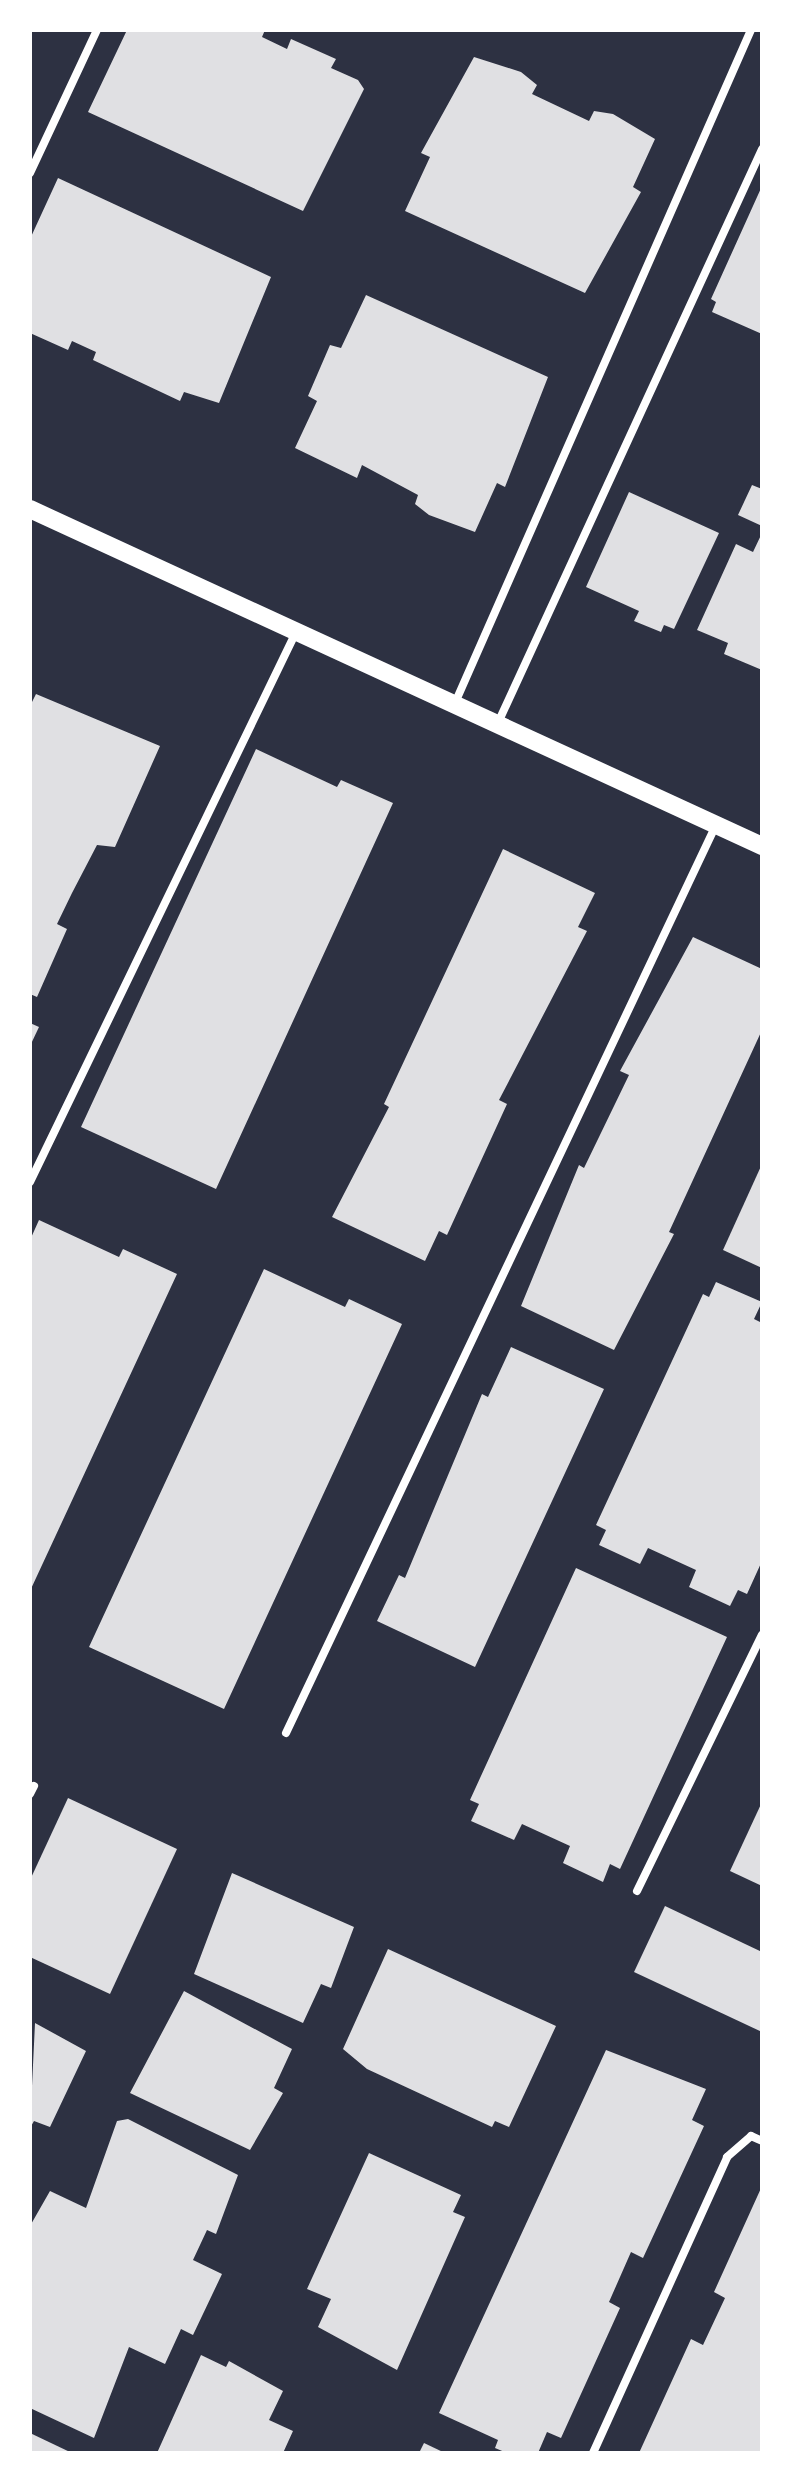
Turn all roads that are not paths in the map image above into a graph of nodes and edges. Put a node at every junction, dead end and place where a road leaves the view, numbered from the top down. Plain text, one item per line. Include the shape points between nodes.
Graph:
1 (97, 30) edge
2 (751, 30) edge
3 (762, 149) edge
4 (30, 174) edge
5 (30, 509) edge
6 (296, 632) junction
7 (454, 706) junction
8 (496, 725) junction
9 (715, 827) junction
10 (762, 846) edge
11 (30, 1182) edge
12 (762, 1635) edge
13 (286, 1733) dead end
14 (637, 1891) dead end
15 (762, 2141) edge
16 (593, 2453) edge

1 - 4 lane
2 - 7 lane
3 - 8 lane
5 - 6 street
6 - 7 street
6 - 11 lane
7 - 8 street
8 - 9 street
9 - 10 street
9 - 13 lane
12 - 14 lane
15 - 16 lane via 751,2136 726,2156

